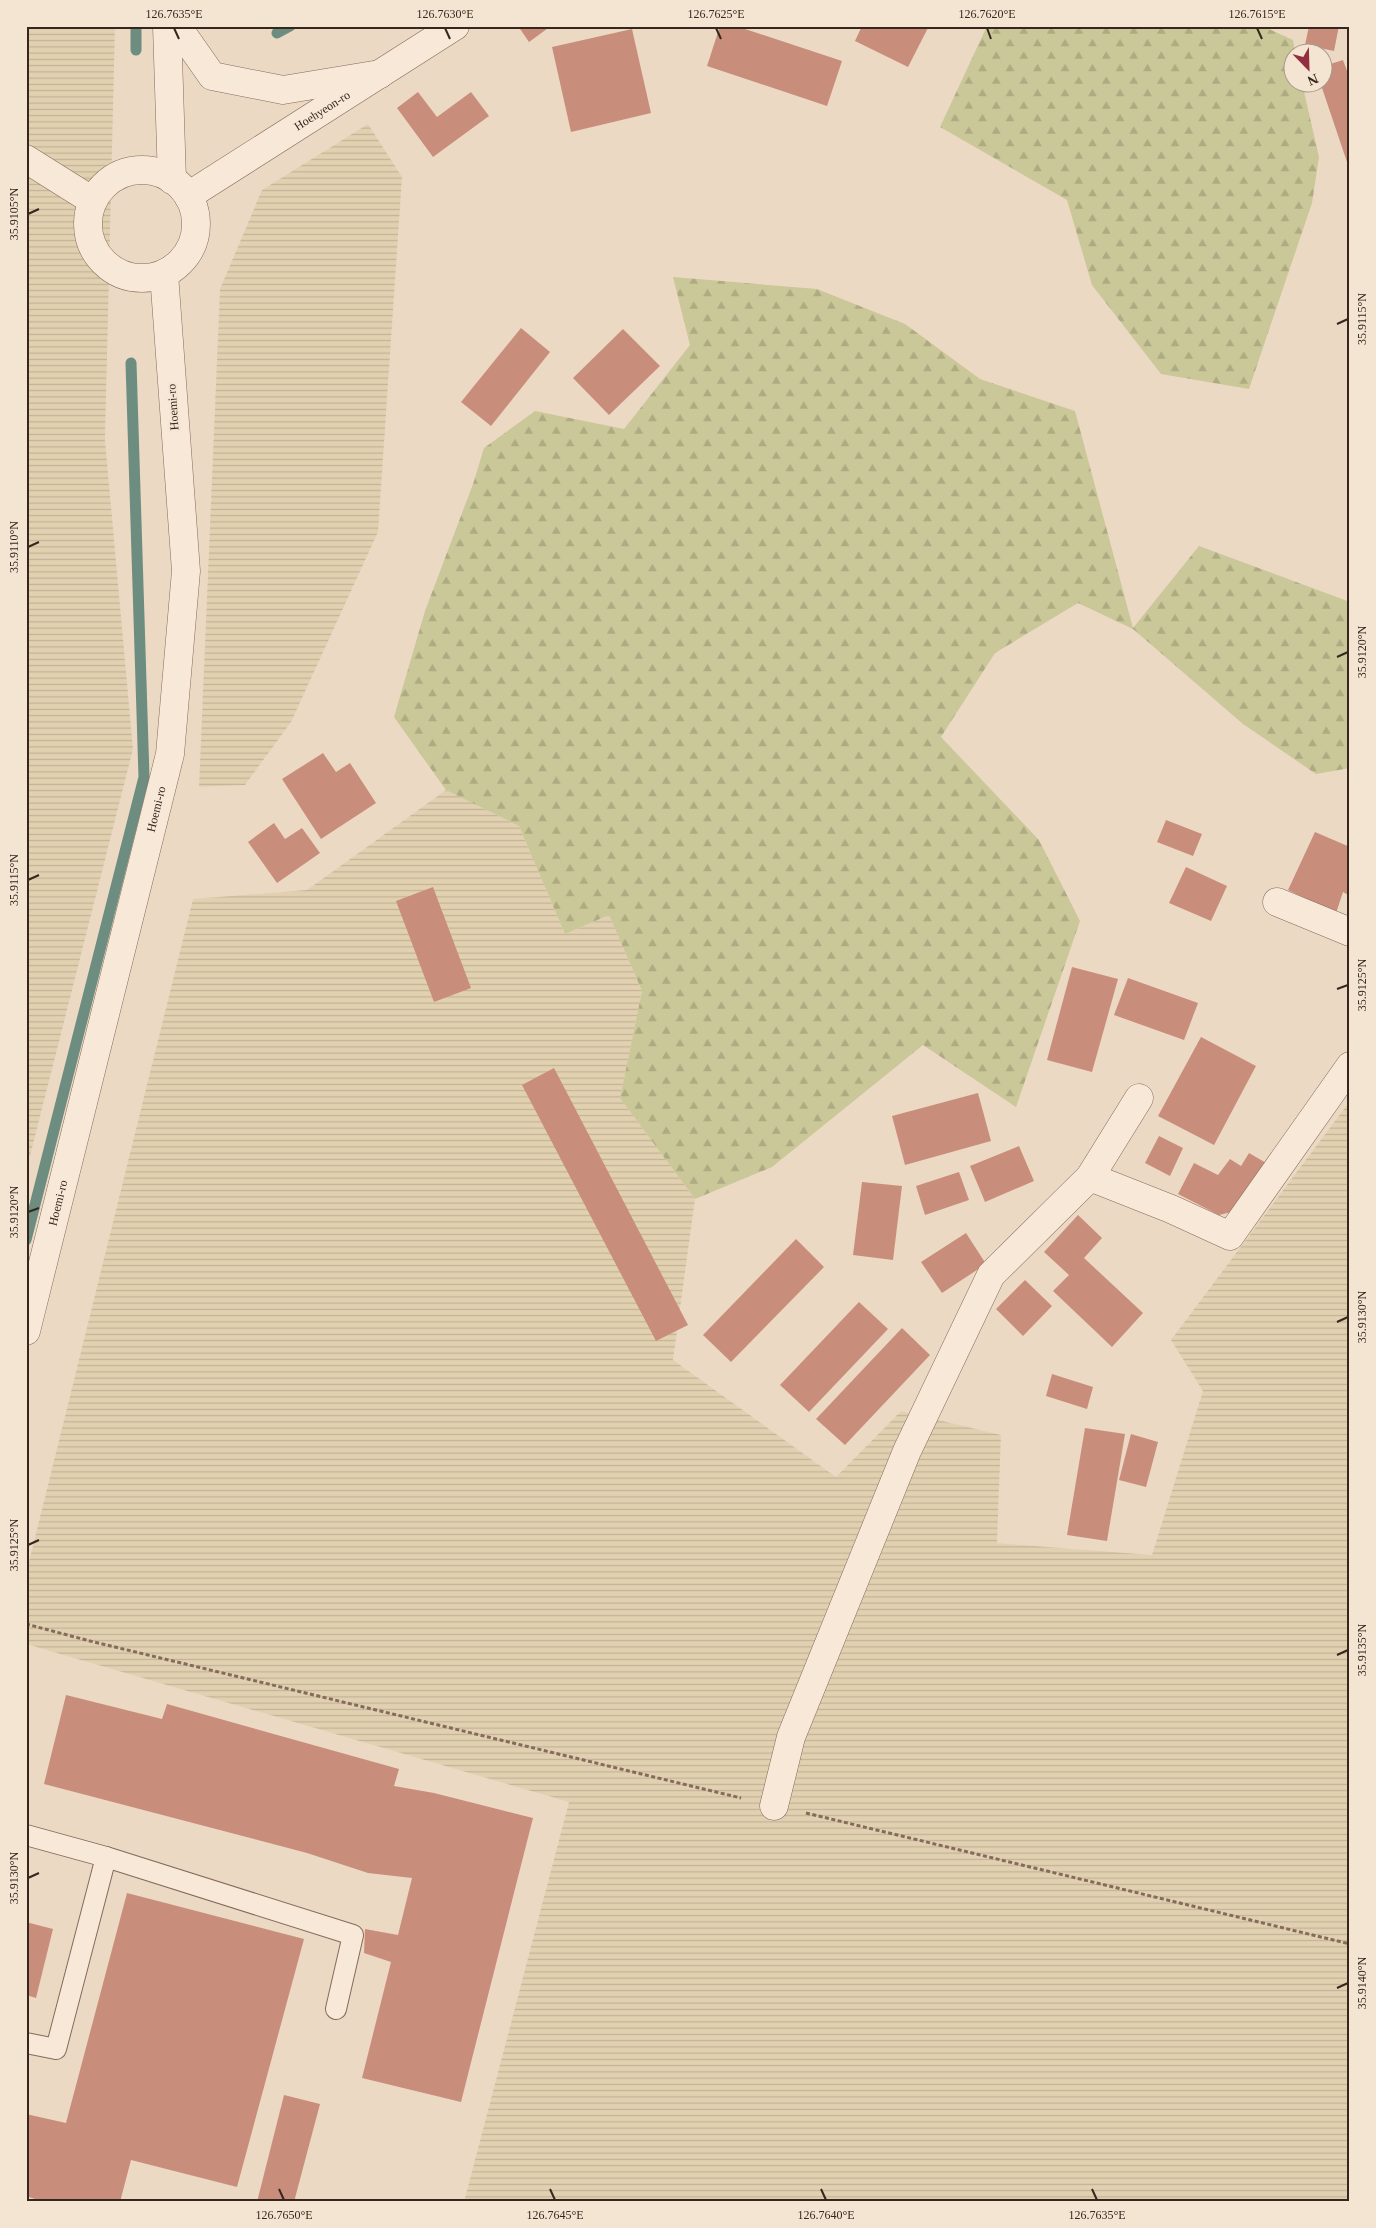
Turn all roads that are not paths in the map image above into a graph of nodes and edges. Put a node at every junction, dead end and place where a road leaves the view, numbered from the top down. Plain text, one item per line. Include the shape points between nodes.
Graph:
1 (166, 26) edge
2 (177, 26) edge
3 (456, 26) edge
4 (380, 74) junction
5 (26, 159) edge
6 (180, 188) junction
7 (93, 201) junction
8 (164, 274) junction
9 (1278, 902) dead end
10 (1350, 932) edge
11 (1350, 1066) edge
12 (1139, 1098) dead end
13 (1090, 1177) junction
14 (26, 1331) edge
15 (774, 1806) road end
16 (26, 1835) edge
17 (106, 1858) junction
18 (336, 2009) dead end
19 (26, 2043) edge

1 - 6 street
2 - 4 street via 212,76 283,90
3 - 4 street, Hoehyeon-ro
4 - 6 street, Hoehyeon-ro
5 - 7 street
6 - 7 street via 163,174 145,170 126,172 110,180
6 - 8 street via 196,217 196,236 190,252 179,265
7 - 8 street via 88,211 87,230 100,261 114,272 130,278
8 - 14 street, Hoemi-ro via 186,571 170,754
9 - 10 street
11 - 13 street via 1230,1236
12 - 13 street
13 - 15 street via 991,1275 908,1451 791,1737
16 - 17 lane
17 - 18 lane via 353,1935
17 - 19 lane via 56,2049

